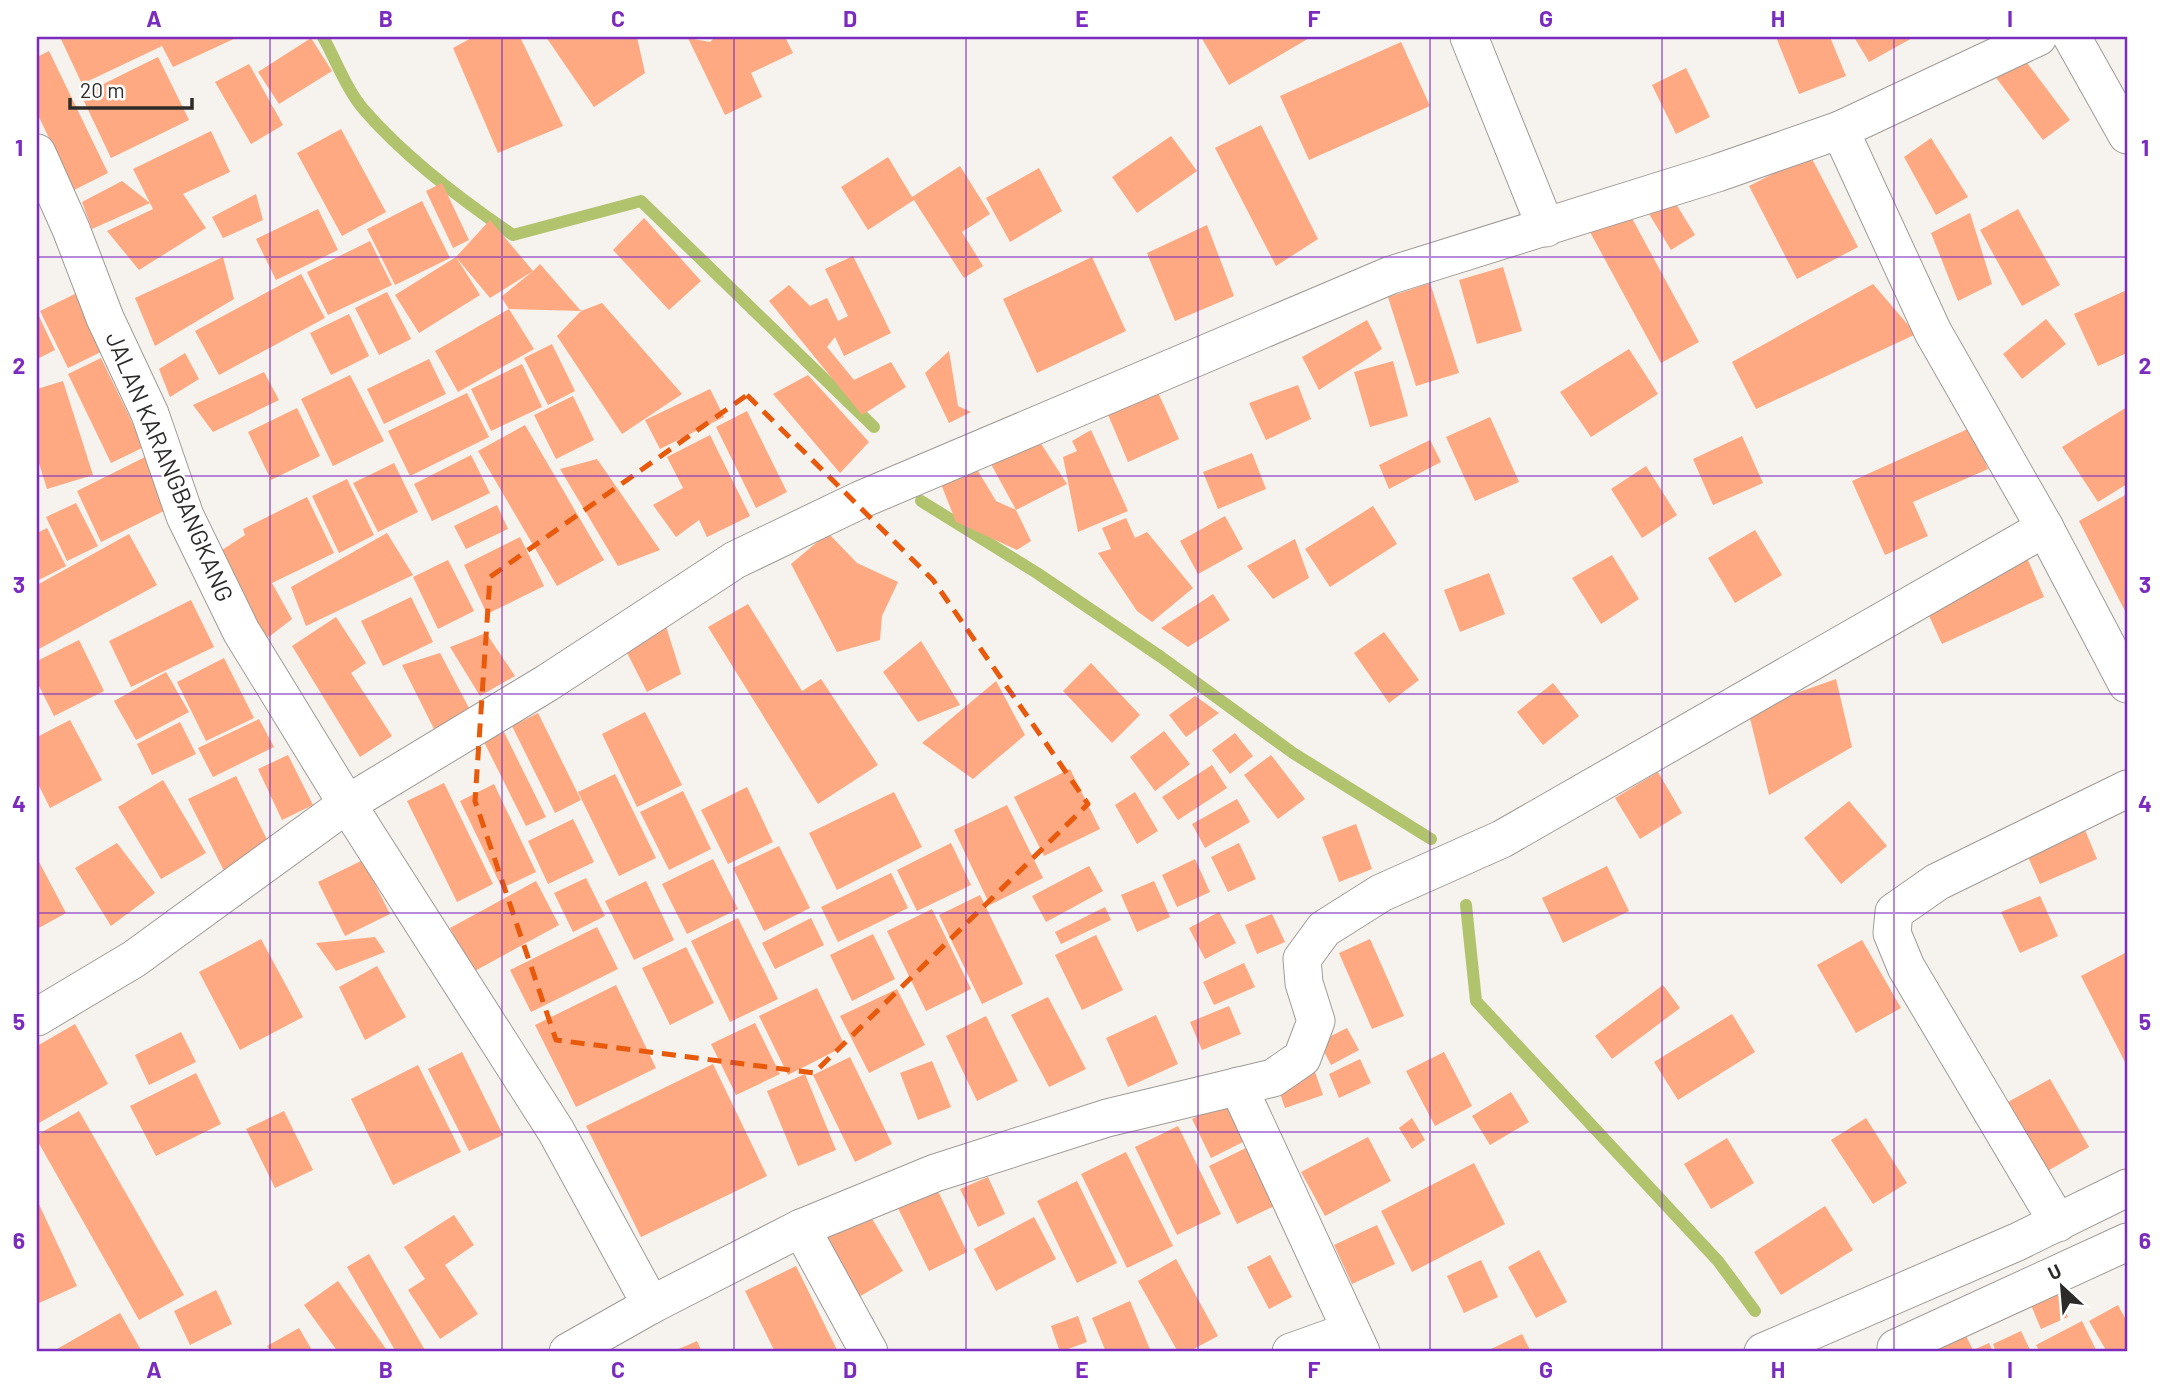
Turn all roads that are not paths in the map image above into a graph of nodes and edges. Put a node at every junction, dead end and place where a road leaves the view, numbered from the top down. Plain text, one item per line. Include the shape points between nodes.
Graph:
1 (1469, 37) edge
2 (2038, 37) edge
3 (2072, 37) edge
4 (1840, 130) junction
5 (2127, 135) edge
6 (37, 153) edge
7 (1546, 228) junction
8 (2045, 528) junction
9 (2127, 684) edge
10 (2127, 789) edge
11 (347, 804) junction
12 (37, 1017) edge
13 (1238, 1086) junction
14 (2127, 1188) edge
15 (2058, 1223) junction
16 (802, 1228) junction
17 (2127, 1242) edge
18 (651, 1305) junction
19 (1356, 1342) edge
20 (1896, 1348) dead end
21 (568, 1352) edge
22 (869, 1352) edge
23 (1291, 1352) edge
24 (1763, 1352) edge

1 - 7 street
2 - 4 street
3 - 5 street
4 - 7 street
4 - 8 street via 1933,332
6 - 11 street, JALAN KARANGBANGKANG via 104,318 150,414 185,516 241,631
7 - 11 street via 1391,275 860,500 736,561
8 - 9 street
8 - 13 street via 1502,839 1381,894 1324,929 1302,959 1316,1021 1302,1058 1273,1077
10 - 15 street via 1937,882 1894,912 1892,933 1906,967
11 - 12 street via 134,959
11 - 18 street, JALAN KARANGBANGKANG via 556,1132
13 - 16 street via 1107,1118 935,1173
13 - 19 street
14 - 15 street
15 - 24 street
16 - 18 street
16 - 22 street
17 - 20 street
18 - 21 street
19 - 23 street

